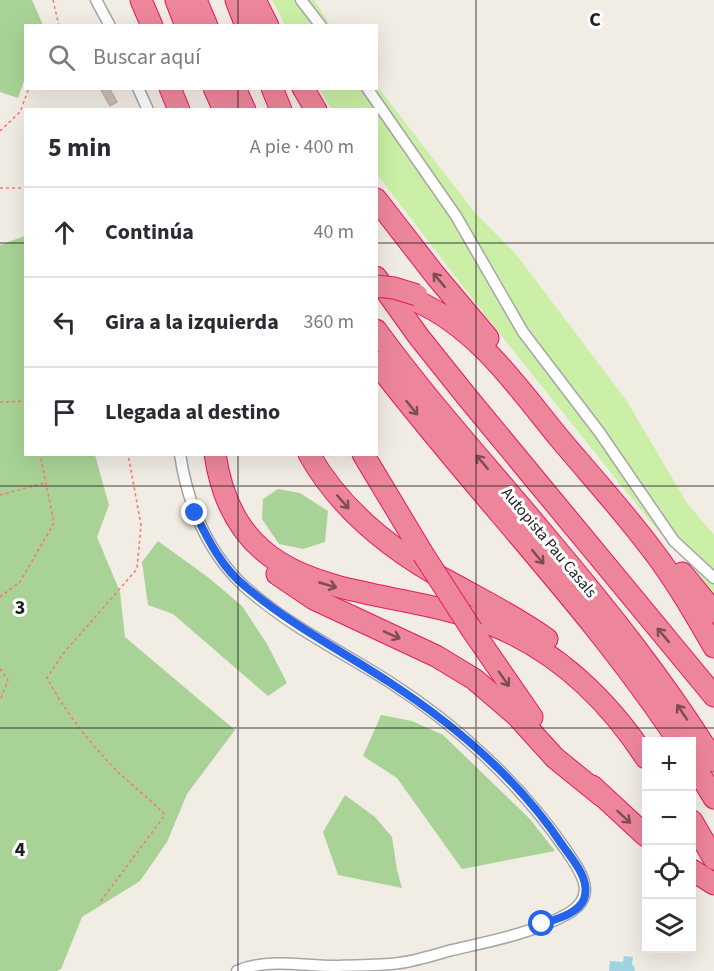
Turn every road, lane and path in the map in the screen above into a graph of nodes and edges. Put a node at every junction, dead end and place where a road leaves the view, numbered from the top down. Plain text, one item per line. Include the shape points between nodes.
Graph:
1 (54, 0) edge
2 (96, 0) edge
3 (131, 0) edge
4 (141, 0) edge
5 (176, 0) edge
6 (196, 0) edge
7 (301, 0) edge
8 (242, 8) edge
9 (59, 24) edge
10 (109, 24) edge
11 (141, 24) edge
12 (151, 24) edge
13 (185, 24) edge
14 (206, 24) edge
15 (265, 24) edge
16 (319, 24) edge
17 (28, 90) edge
18 (139, 90) edge
19 (171, 90) edge
20 (179, 90) edge
21 (215, 90) edge
22 (236, 90) edge
23 (273, 90) edge
24 (304, 90) edge
25 (368, 90) edge
26 (147, 108) edge
27 (178, 108) edge
28 (187, 108) edge
29 (223, 108) edge
30 (244, 108) edge
31 (280, 108) edge
32 (315, 108) edge
33 (0, 130) edge
34 (0, 188) edge
35 (24, 188) edge
36 (378, 202) edge
37 (378, 280) edge
38 (378, 286) edge
39 (378, 292) edge
40 (417, 298) junction
41 (378, 333) edge
42 (378, 364) edge
43 (24, 401) edge
44 (0, 402) edge
45 (542, 407) junction
46 (40, 456) edge
47 (128, 456) edge
48 (180, 456) edge
49 (209, 456) edge
50 (215, 456) edge
51 (310, 456) edge
52 (364, 456) edge
53 (45, 482) junction
54 (0, 495) edge
55 (714, 578) edge
56 (0, 597) edge
57 (714, 612) edge
58 (714, 647) edge
59 (0, 669) edge
60 (714, 696) edge
61 (0, 702) edge
62 (676, 737) edge
63 (642, 741) edge
64 (642, 752) edge
65 (714, 761) edge
66 (696, 768) edge
67 (602, 796) junction
68 (714, 798) edge
69 (696, 829) edge
70 (642, 832) edge
71 (714, 859) edge
72 (696, 873) edge
73 (714, 885) edge
74 (101, 901) dead end
75 (237, 971) edge

1 - 9 path
2 - 10 street
3 - 11 highway
4 - 12 highway
5 - 13 highway
6 - 14 highway
7 - 16 street
8 - 15 highway
17 - 33 path via 20,112
18 - 26 street
19 - 27 highway
20 - 28 highway
21 - 29 highway
22 - 30 highway
23 - 31 highway
24 - 32 highway
25 - 55 street via 456,216 523,332 600,433 674,541
34 - 35 path
45 -> 36 highway
60 -> 37 highway via 419,338
38 - 40 highway, bridge
39 - 40 highway
40 - 45 highway via 451,312 466,324
40 - 58 highway via 462,329 506,375 652,549
65 -> 41 highway, Autopista Pau Casals via 612,616
42 -> 62 highway, Autopista Pau Casals via 598,630
43 - 44 path
45 - 57 highway
46 - 53 path
47 - 74 path via 141,525 137,569 62,655 47,678 88,740 165,815
48 - 75 street via 187,489 205,533 243,585 286,620 388,681 459,733 553,831 579,869 585,890 579,906 568,914 509,936 399,963 254,964
49 -> 67 highway via 216,490 231,521 277,574 314,599 436,656 474,679 516,715 555,759
50 -> 64 highway via 223,488 236,517 256,542 283,565 323,584 439,608 489,623 523,639 583,682 625,727
51 -> 63 highway via 344,503 375,533 452,584 516,618 573,660 617,706
52 -> 67 highway, bridge via 472,630 540,727
53 - 54 path
53 - 56 path via 54,523 20,582
59 - 61 path via 8,680
66 - 68 highway
67 -> 70 highway
69 - 71 highway
72 - 73 highway

